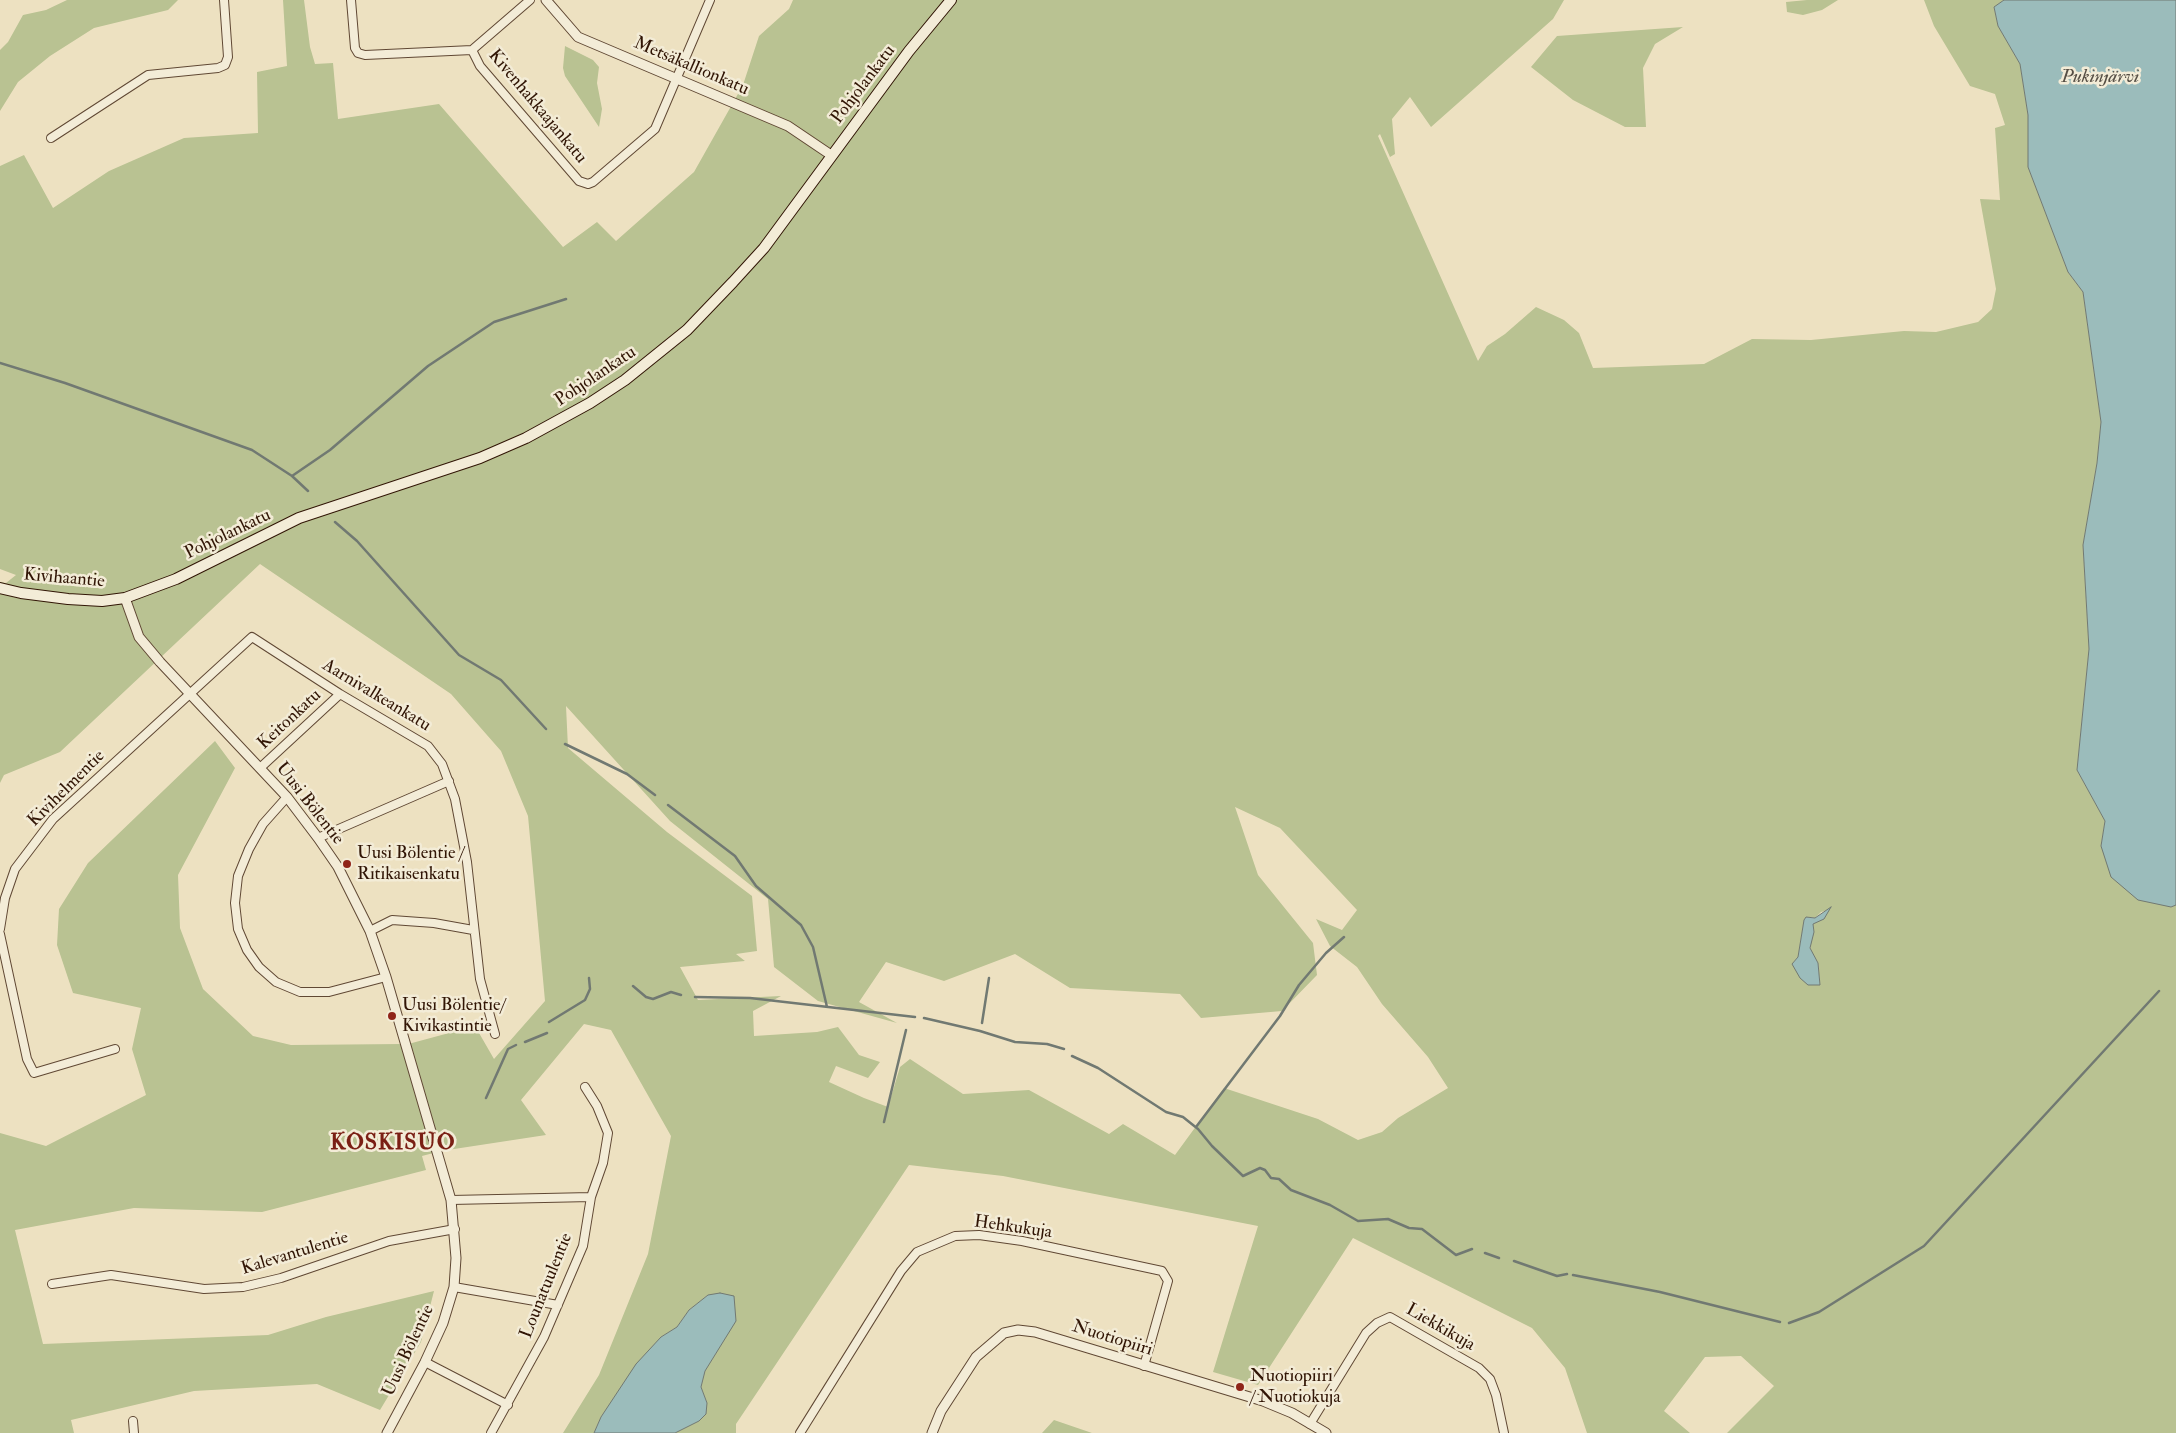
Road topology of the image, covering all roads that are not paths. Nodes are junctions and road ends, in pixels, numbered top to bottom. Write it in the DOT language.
graph roads {
  1 [pos="224,0"];
  2 [pos="351,0"];
  3 [pos="530,0"];
  4 [pos="546,0"];
  5 [pos="710,0"];
  6 [pos="952,0"];
  7 [pos="472,50"];
  8 [pos="676,78"];
  9 [pos="51,138"];
  10 [pos="831,155"];
  11 [pos="0,588"];
  12 [pos="125,598"];
  13 [pos="190,693"];
  14 [pos="340,694"];
  15 [pos="260,768"];
  16 [pos="449,781"];
  17 [pos="287,797"];
  18 [pos="318,838"];
  19 [pos="0,929"];
  20 [pos="473,930"];
  21 [pos="370,931"];
  22 [pos="0,934"];
  23 [pos="386,977"];
  24 [pos="495,1034"];
  25 [pos="115,1049"];
  26 [pos="585,1087"];
  27 [pos="592,1197"];
  28 [pos="451,1200"];
  29 [pos="455,1229"];
  30 [pos="52,1284"];
  31 [pos="454,1287"];
  32 [pos="558,1305"];
  33 [pos="425,1362"];
  34 [pos="1144,1366"];
  35 [pos="508,1406"];
  36 [pos="133,1421"];
  37 [pos="1310,1424"];
  38 [pos="134,1433"];
  39 [pos="387,1433"];
  40 [pos="491,1433"];
  41 [pos="800,1433"];
  42 [pos="932,1433"];
  43 [pos="1326,1433"];
  44 [pos="1504,1433"];
  1 -- 9 [label="street"];
  2 -- 7 [label="street"];
  3 -- 7 [label="street"];
  4 -- 8 [label="street, Metsäkallionkatu"];
  5 -- 8 [label="street"];
  6 -- 10 [label="main road, Pohjolankatu"];
  7 -- 8 [label="street, Kivenhakkaajankatu"];
  8 -- 10 [label="street, Metsäkallionkatu"];
  10 -- 12 [label="main road, Pohjolankatu"];
  11 -- 12 [label="main road, Kivihaantie"];
  12 -- 13 [label="street, Uusi Bölentie"];
  13 -- 14 [label="street, Aarnivalkeankatu"];
  13 -- 15 [label="street, Uusi Bölentie"];
  13 -- 19 [label="street, Kivihelmentie"];
  14 -- 15 [label="street, Keitonkatu"];
  14 -- 16 [label="street, Aarnivalkeankatu"];
  15 -- 17 [label="street, Uusi Bölentie"];
  16 -- 18 [label="street"];
  16 -- 20 [label="street, Aarnivalkeankatu"];
  17 -- 18 [label="street, Uusi Bölentie"];
  17 -- 23 [label="street"];
  18 -- 21 [label="street, Uusi Bölentie"];
  20 -- 21 [label="street"];
  20 -- 24 [label="street, Aarnivalkeankatu"];
  21 -- 23 [label="street, Uusi Bölentie"];
  22 -- 25 [label="street"];
  23 -- 28 [label="street, Uusi Bölentie"];
  26 -- 27 [label="street, Lounatuulentie"];
  27 -- 28 [label="street"];
  27 -- 32 [label="street, Lounatuulentie"];
  28 -- 29 [label="street, Uusi Bölentie"];
  29 -- 30 [label="street, Kalevantulentie"];
  29 -- 31 [label="street, Uusi Bölentie"];
  31 -- 32 [label="street"];
  31 -- 33 [label="street, Uusi Bölentie"];
  32 -- 35 [label="street, Lounatuulentie"];
  33 -- 35 [label="street"];
  33 -- 39 [label="street, Uusi Bölentie"];
  34 -- 37 [label="street, Nuotiopiiri"];
  34 -- 41 [label="street, Hehkukuja"];
  34 -- 42 [label="street, Nuotiopiiri"];
  35 -- 40 [label="street, Lounatuulentie"];
  36 -- 38 [label="street"];
  37 -- 43 [label="street, Nuotiopiiri"];
  37 -- 44 [label="street, Liekkikuja"];
}
